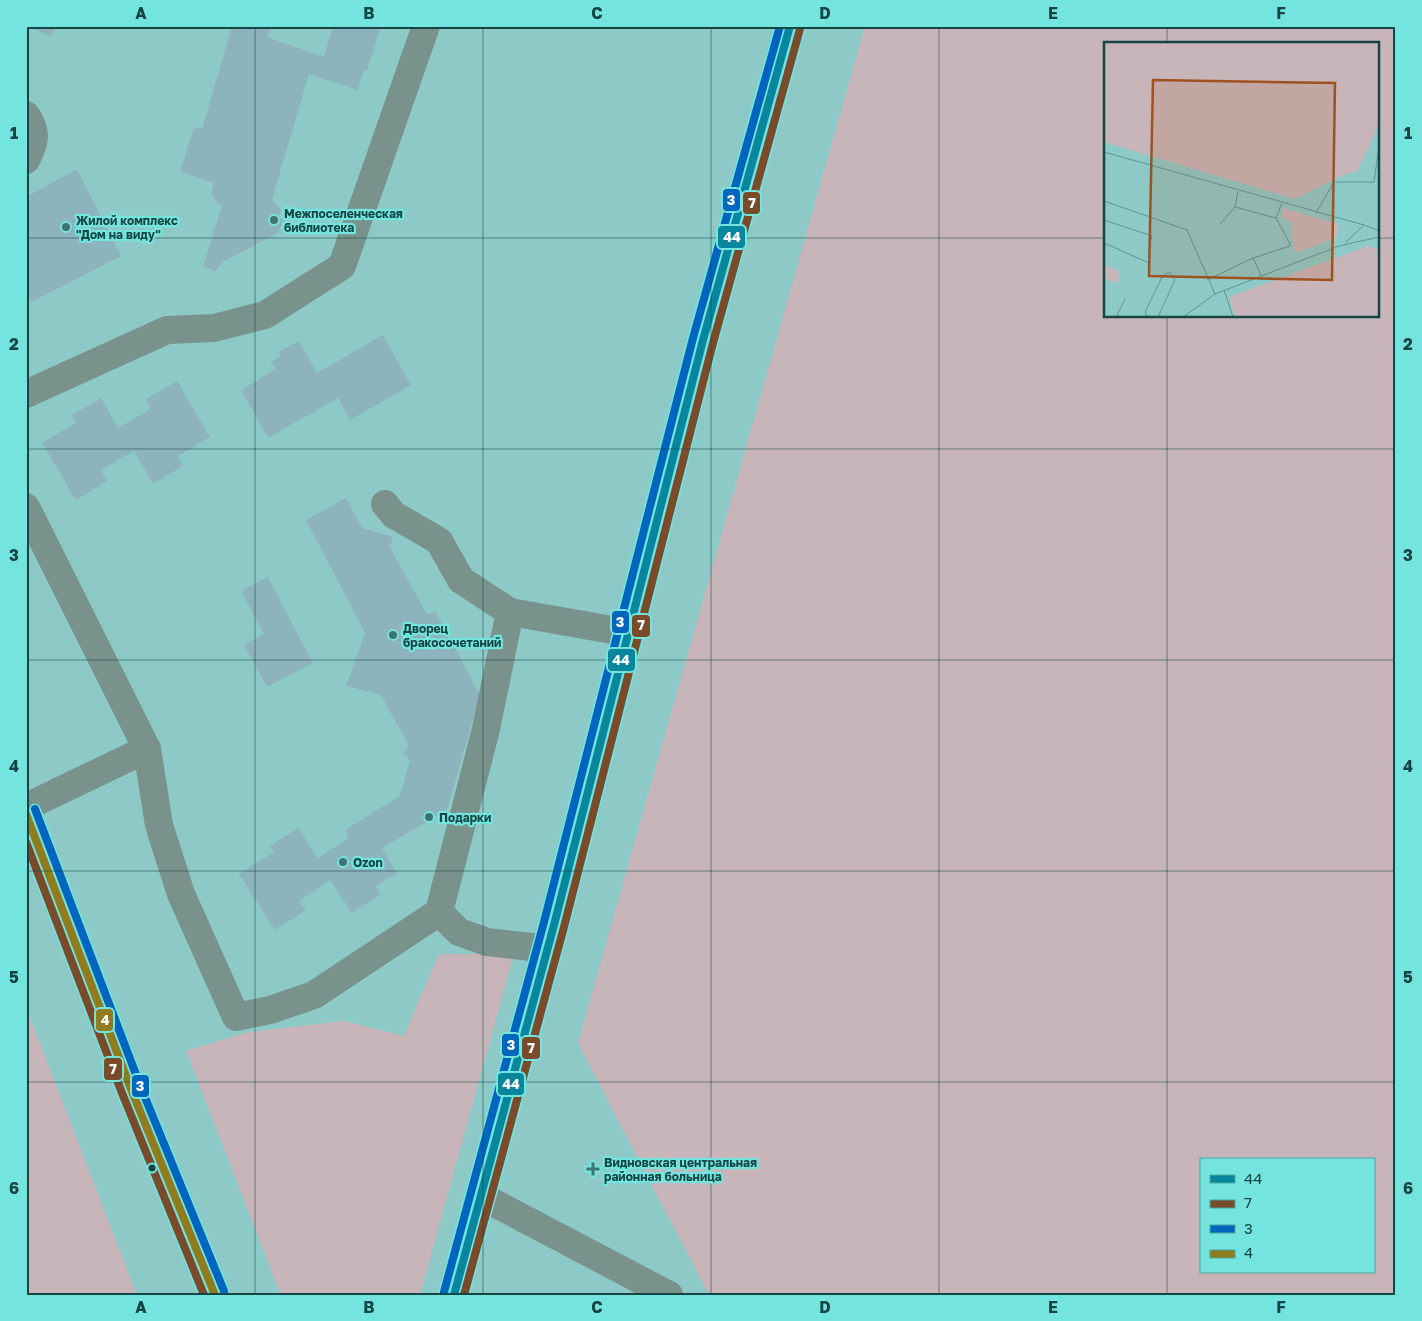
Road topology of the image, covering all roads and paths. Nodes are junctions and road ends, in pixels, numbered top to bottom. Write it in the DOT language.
graph roads {
  1 [pos="426,26"];
  2 [pos="790,26"];
  3 [pos="26,115"];
  4 [pos="26,160"];
  5 [pos="26,394"];
  6 [pos="385,504"];
  7 [pos="26,507"];
  8 [pos="510,612"];
  9 [pos="629,633"];
  10 [pos="147,749"];
  11 [pos="26,808"];
  12 [pos="26,813"];
  13 [pos="439,912"];
  14 [pos="548,948"];
  15 [pos="481,1196"];
  16 [pos="216,1295"];
  17 [pos="454,1295"];
  18 [pos="669,1295"];
  1 -- 5 [label="street"];
  2 -- 9 [label="street"];
  3 -- 4 [label="street"];
  6 -- 8 [label="street"];
  7 -- 10 [label="street"];
  8 -- 9 [label="street"];
  8 -- 13 [label="street"];
  9 -- 14 [label="street"];
  10 -- 11 [label="street"];
  10 -- 13 [label="street"];
  12 -- 16 [label="main road"];
  13 -- 14 [label="street"];
  14 -- 15 [label="street"];
  15 -- 17 [label="street"];
  15 -- 18 [label="street"];
}
